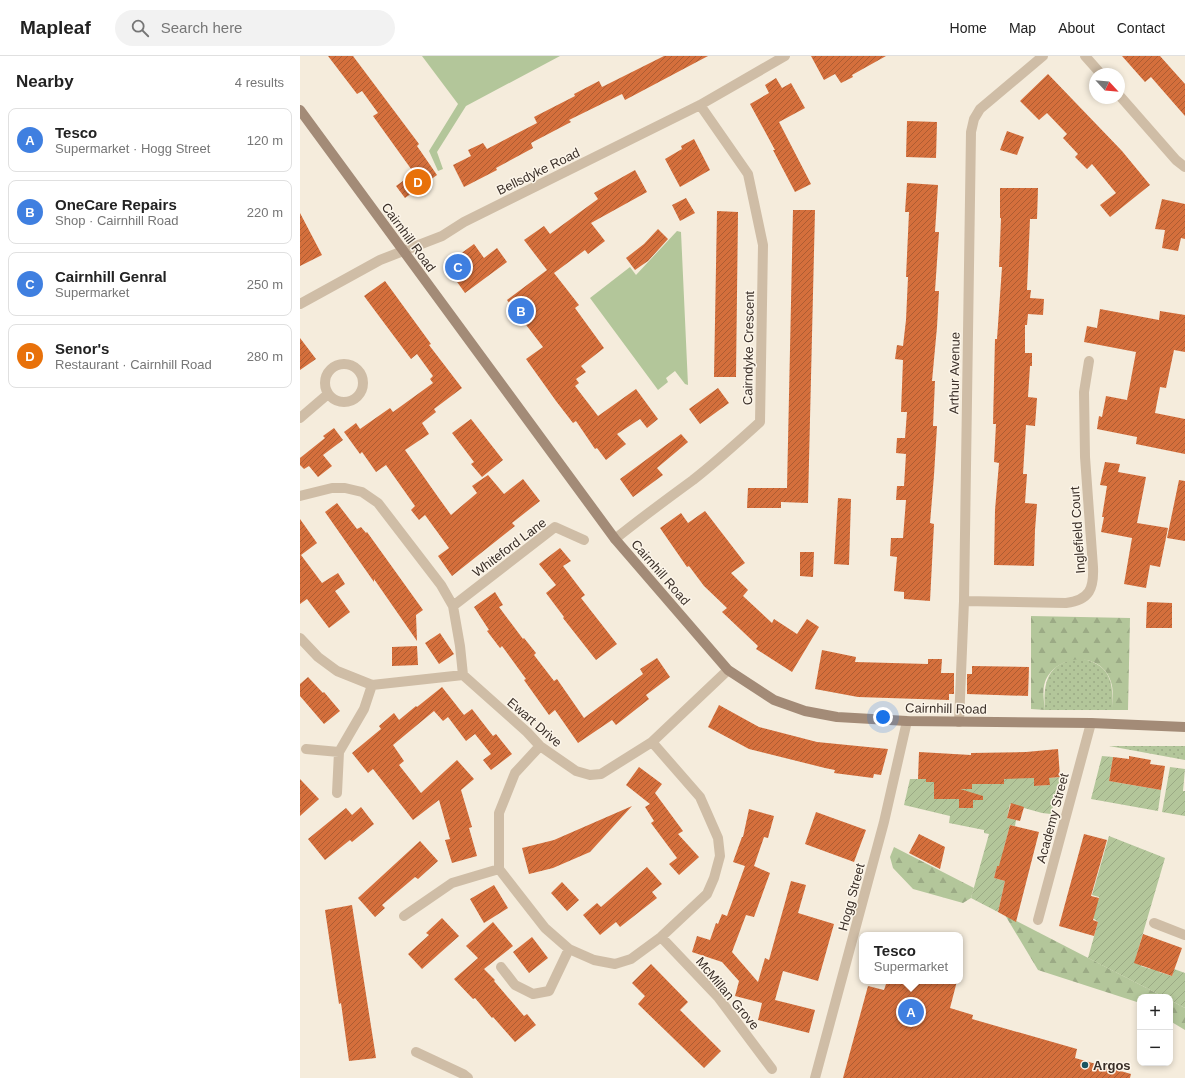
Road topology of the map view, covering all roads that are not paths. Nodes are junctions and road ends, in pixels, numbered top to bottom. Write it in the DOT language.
graph roads {
  1 [pos="785,56"];
  2 [pos="1043,56"];
  3 [pos="1085,56"];
  4 [pos="1096,68"];
  5 [pos="1125,102"];
  6 [pos="700,105"];
  7 [pos="300,110"];
  8 [pos="1185,167"];
  9 [pos="403,250"];
  10 [pos="300,304"];
  11 [pos="1090,361"];
  12 [pos="328,394"];
  13 [pos="300,418"];
  14 [pos="300,496"];
  15 [pos="615,539"];
  16 [pos="584,540"];
  17 [pos="964,601"];
  18 [pos="454,606"];
  19 [pos="300,638"];
  20 [pos="728,670"];
  21 [pos="463,675"];
  22 [pos="372,685"];
  23 [pos="907,721"];
  24 [pos="959,722"];
  25 [pos="1091,723"];
  26 [pos="1185,727"];
  27 [pos="652,742"];
  28 [pos="540,746"];
  29 [pos="306,749"];
  30 [pos="338,752"];
  31 [pos="337,793"];
  32 [pos="500,869"];
  33 [pos="404,916"];
  34 [pos="1038,920"];
  35 [pos="1154,923"];
  36 [pos="1185,936"];
  37 [pos="661,937"];
  38 [pos="569,949"];
  39 [pos="501,967"];
  40 [pos="416,1052"];
  41 [pos="772,1069"];
  42 [pos="468,1078"];
  43 [pos="816,1078"];
  1 -- 6 [label="street, Bellsdyke Road"];
  2 -- 17 [label="street, Arthur Avenue"];
  3 -- 4 [label="street"];
  5 -- 8 [label="street"];
  6 -- 9 [label="street, Bellsdyke Road"];
  6 -- 15 [label="street, Cairndyke Crescent"];
  7 -- 9 [label="main road, Cairnhill Road"];
  9 -- 10 [label="street, Bellsdyke Road"];
  9 -- 15 [label="main road, Cairnhill Road"];
  11 -- 17 [label="street, Inglefield Court"];
  12 -- 13 [label="street"];
  14 -- 18 [label="street"];
  15 -- 20 [label="main road, Cairnhill Road"];
  16 -- 18 [label="street, Whiteford Lane"];
  17 -- 24 [label="street, Arthur Avenue"];
  18 -- 21 [label="street"];
  19 -- 22 [label="street"];
  20 -- 23 [label="main road, Cairnhill Road"];
  20 -- 27 [label="street, Ewart Drive"];
  21 -- 22 [label="street"];
  21 -- 28 [label="street, Ewart Drive"];
  22 -- 30 [label="street"];
  23 -- 24 [label="main road, Cairnhill Road"];
  23 -- 43 [label="street, Hogg Street"];
  24 -- 25 [label="main road, Cairnhill Road"];
  25 -- 26 [label="main road, Cairnhill Road"];
  25 -- 34 [label="street, Academy Street"];
  27 -- 28 [label="street, Ewart Drive"];
  27 -- 37 [label="street"];
  28 -- 32 [label="street"];
  29 -- 30 [label="street"];
  30 -- 31 [label="street"];
  32 -- 33 [label="street"];
  32 -- 38 [label="street"];
  35 -- 36 [label="street"];
  37 -- 38 [label="street"];
  37 -- 41 [label="street, McMillan Grove"];
  38 -- 39 [label="street"];
  40 -- 42 [label="street"];
}
